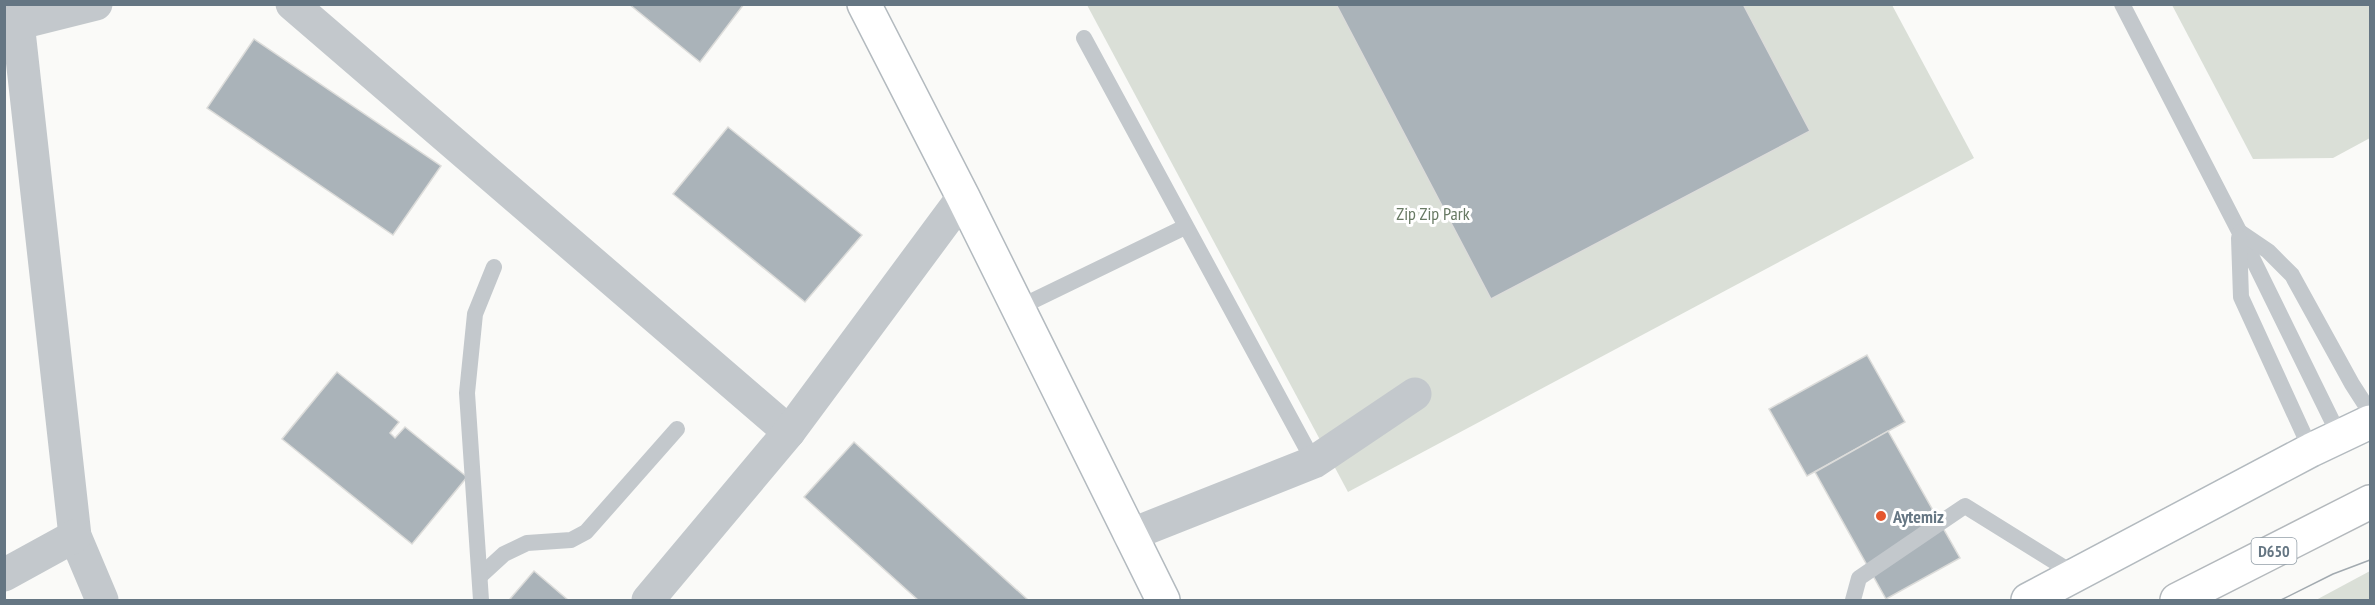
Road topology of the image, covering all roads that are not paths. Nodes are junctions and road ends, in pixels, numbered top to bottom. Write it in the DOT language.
graph roads {
  1 [pos="96,4"];
  2 [pos="292,4"];
  3 [pos="864,4"];
  4 [pos="2122,4"];
  5 [pos="13,19"];
  6 [pos="1084,38"];
  7 [pos="963,197"];
  8 [pos="1185,226"];
  9 [pos="2239,231"];
  10 [pos="494,267"];
  11 [pos="1018,308"];
  12 [pos="1415,394"];
  13 [pos="2370,412"];
  14 [pos="2370,422"];
  15 [pos="676,429"];
  16 [pos="789,432"];
  17 [pos="2340,437"];
  18 [pos="2311,450"];
  19 [pos="1314,462"];
  20 [pos="2370,502"];
  21 [pos="1130,535"];
  22 [pos="75,536"];
  23 [pos="4,575"];
  24 [pos="2076,575"];
  25 [pos="480,576"];
  26 [pos="102,600"];
  27 [pos="481,600"];
  28 [pos="648,600"];
  29 [pos="1163,600"];
  30 [pos="1853,600"];
  31 [pos="2028,600"];
  32 [pos="2176,600"];
  1 -- 5 [label="street"];
  2 -- 16 [label="street"];
  3 -- 7 [label="main road"];
  4 -- 9 [label="lane"];
  5 -- 22 [label="street"];
  6 -- 8 [label="lane"];
  7 -- 11 [label="main road"];
  7 -- 16 [label="street"];
  8 -- 11 [label="lane"];
  8 -- 19 [label="lane"];
  9 -- 13 [label="lane"];
  9 -- 17 [label="lane"];
  9 -- 18 [label="lane"];
  10 -- 25 [label="lane"];
  11 -- 21 [label="main road"];
  12 -- 19 [label="street"];
  14 -- 17 [label="main road"];
  15 -- 25 [label="lane"];
  16 -- 28 [label="street"];
  17 -- 18 [label="main road"];
  18 -- 24 [label="main road"];
  19 -- 21 [label="street"];
  20 -- 32 [label="main road, D650"];
  21 -- 29 [label="main road"];
  22 -- 23 [label="street"];
  22 -- 26 [label="street"];
  24 -- 30 [label="lane"];
  24 -- 31 [label="main road"];
  25 -- 27 [label="lane"];
}
